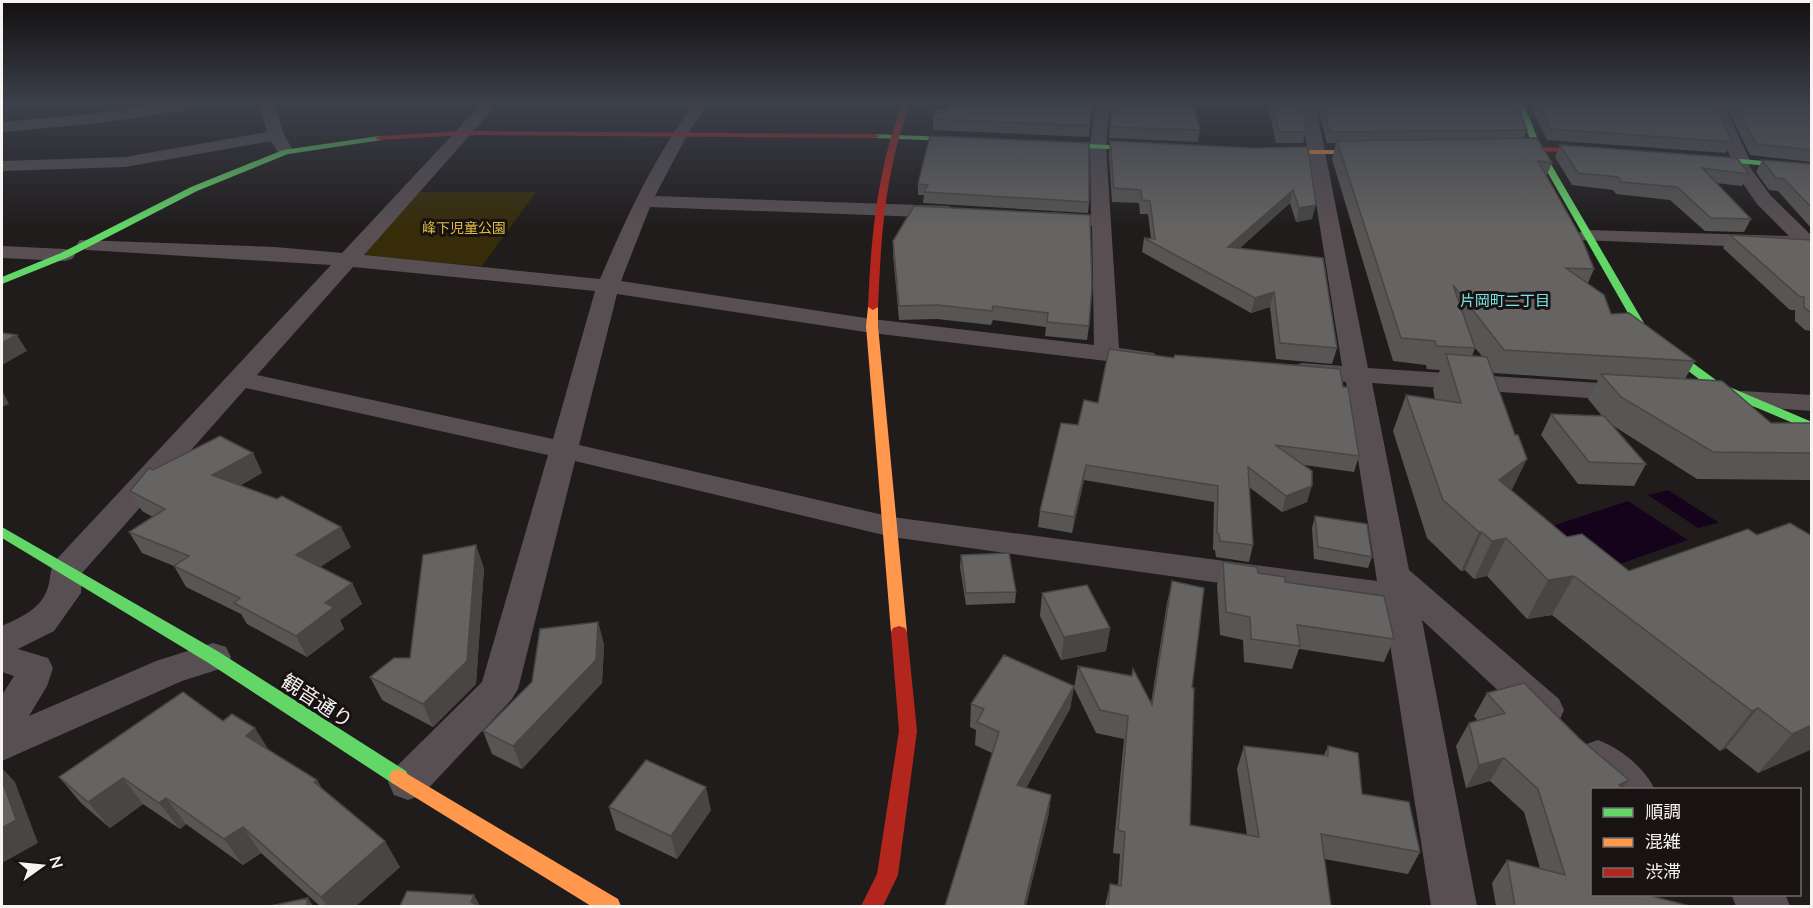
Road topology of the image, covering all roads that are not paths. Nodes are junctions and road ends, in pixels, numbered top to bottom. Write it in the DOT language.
graph roads {
  1 [pos="224,144"];
  2 [pos="282,144"];
  3 [pos="338,144"];
  4 [pos="453,144"];
  5 [pos="673,144"];
  6 [pos="890,144"];
  7 [pos="1053,144"];
  8 [pos="1316,144"];
  9 [pos="1734,144"];
  10 [pos="1098,147"];
  11 [pos="1537,147"];
  12 [pos="1486,148"];
  13 [pos="1165,149"];
  14 [pos="286,152"];
  15 [pos="1248,152"];
  16 [pos="1318,152"];
  17 [pos="1390,152"];
  18 [pos="1622,152"];
  19 [pos="1680,156"];
  20 [pos="1741,161"];
  21 [pos="2,166"];
  22 [pos="1812,168"];
  23 [pos="643,201"];
  24 [pos="877,208"];
  25 [pos="971,213"];
  26 [pos="1030,217"];
  27 [pos="1101,221"];
  28 [pos="1587,236"];
  29 [pos="87,244"];
  30 [pos="1810,245"];
  31 [pos="2,252"];
  32 [pos="65,255"];
  33 [pos="349,259"];
  34 [pos="2,281"];
  35 [pos="608,286"];
  36 [pos="872,326"];
  37 [pos="1107,354"];
  38 [pos="1168,360"];
  39 [pos="1275,369"];
  40 [pos="1357,376"];
  41 [pos="240,380"];
  42 [pos="1647,394"];
  43 [pos="1692,397"];
  44 [pos="1741,399"];
  45 [pos="1812,403"];
  46 [pos="1812,427"];
  47 [pos="564,450"];
  48 [pos="892,527"];
  49 [pos="2,532"];
  50 [pos="66,570"];
  51 [pos="1395,586"];
  52 [pos="2,641"];
  53 [pos="213,657"];
  54 [pos="2,658"];
  55 [pos="2,726"];
  56 [pos="2,745"];
  57 [pos="408,782"];
  58 [pos="1634,788"];
  59 [pos="1755,896"];
  60 [pos="610,906"];
  61 [pos="872,906"];
  62 [pos="1454,906"];
  63 [pos="1767,906"];
  1 -- 21 [label="street"];
  2 -- 14 [label="street"];
  3 -- 14 [label="street"];
  4 -- 33 [label="street"];
  5 -- 23 [label="street"];
  6 -- 24 [label="street"];
  7 -- 10 [label="street"];
  8 -- 16 [label="street"];
  9 -- 20 [label="street"];
  10 -- 13 [label="street"];
  10 -- 27 [label="street"];
  11 -- 12 [label="street"];
  11 -- 18 [label="street"];
  11 -- 28 [label="street"];
  14 -- 29 [label="street"];
  15 -- 16 [label="street"];
  16 -- 17 [label="street"];
  16 -- 40 [label="street"];
  19 -- 20 [label="street"];
  20 -- 22 [label="street"];
  20 -- 30 [label="street"];
  23 -- 24 [label="street"];
  23 -- 35 [label="street"];
  24 -- 25 [label="street"];
  24 -- 36 [label="street"];
  26 -- 27 [label="street"];
  27 -- 37 [label="street"];
  28 -- 30 [label="street"];
  28 -- 44 [label="street"];
  29 -- 32 [label="street"];
  29 -- 33 [label="street"];
  31 -- 32 [label="street"];
  32 -- 34 [label="street"];
  33 -- 35 [label="street"];
  33 -- 41 [label="street"];
  35 -- 36 [label="street"];
  35 -- 47 [label="street"];
  36 -- 37 [label="street"];
  36 -- 48 [label="street"];
  37 -- 38 [label="street"];
  39 -- 40 [label="street"];
  40 -- 42 [label="street"];
  40 -- 51 [label="street"];
  41 -- 47 [label="street"];
  41 -- 50 [label="street"];
  43 -- 44 [label="street"];
  44 -- 45 [label="street"];
  44 -- 46 [label="street"];
  47 -- 48 [label="street"];
  47 -- 57 [label="street"];
  48 -- 51 [label="street"];
  48 -- 61 [label="street"];
  49 -- 50 [label="street, 観音通り"];
  50 -- 52 [label="street"];
  50 -- 53 [label="street, 観音通り"];
  51 -- 58 [label="street"];
  51 -- 62 [label="street"];
  53 -- 56 [label="street"];
  53 -- 57 [label="street, 観音通り"];
  54 -- 55 [label="street"];
  57 -- 60 [label="street, 観音通り"];
  59 -- 63 [label="street"];
}
